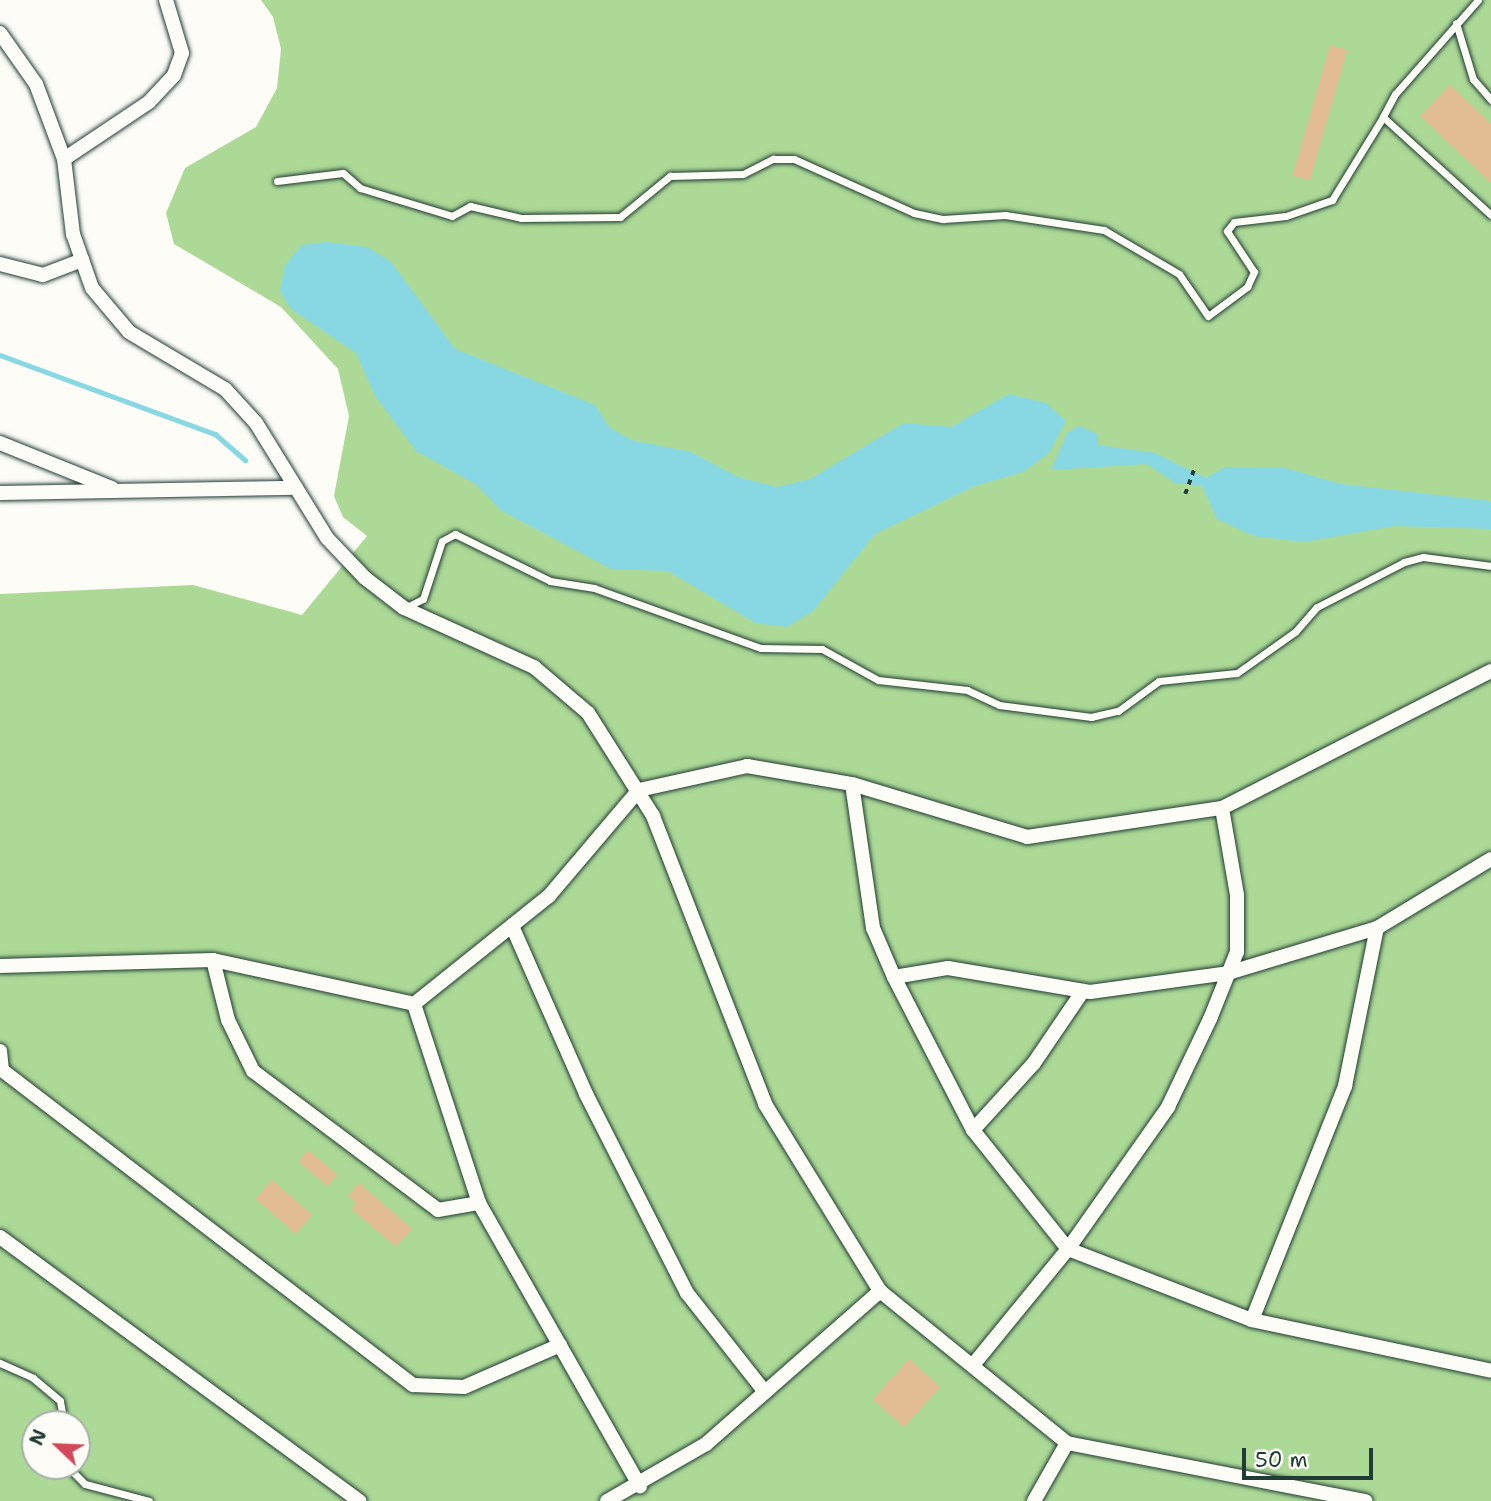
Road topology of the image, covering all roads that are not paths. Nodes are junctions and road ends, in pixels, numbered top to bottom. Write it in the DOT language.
graph roads {
  1 [pos="166,0"];
  2 [pos="1478,0"];
  3 [pos="1456,23"];
  4 [pos="0,33"];
  5 [pos="1491,100"];
  6 [pos="1383,117"];
  7 [pos="64,159"];
  8 [pos="276,181"];
  9 [pos="1491,215"];
  10 [pos="82,260"];
  11 [pos="0,264"];
  12 [pos="0,443"];
  13 [pos="296,488"];
  14 [pos="120,491"];
  15 [pos="0,493"];
  16 [pos="1491,566"];
  17 [pos="404,608"];
  18 [pos="1491,671"];
  19 [pos="852,784"];
  20 [pos="639,790"];
  21 [pos="1222,808"];
  22 [pos="1491,859"];
  23 [pos="512,926"];
  24 [pos="1377,928"];
  25 [pos="213,960"];
  26 [pos="0,966"];
  27 [pos="1228,973"];
  28 [pos="894,977"];
  29 [pos="1083,991"];
  30 [pos="414,1004"];
  31 [pos="0,1051"];
  32 [pos="972,1130"];
  33 [pos="479,1203"];
  34 [pos="0,1237"];
  35 [pos="1068,1249"];
  36 [pos="880,1291"];
  37 [pos="1252,1320"];
  38 [pos="560,1345"];
  39 [pos="0,1363"];
  40 [pos="973,1365"];
  41 [pos="1491,1371"];
  42 [pos="765,1392"];
  43 [pos="62,1410"];
  44 [pos="1067,1443"];
  45 [pos="80,1480"];
  46 [pos="640,1486"];
  47 [pos="149,1501"];
  48 [pos="360,1501"];
  49 [pos="607,1501"];
  50 [pos="1034,1501"];
  51 [pos="1365,1501"];
  1 -- 7 [label="street"];
  2 -- 3 [label="lane"];
  3 -- 5 [label="lane"];
  3 -- 6 [label="lane"];
  4 -- 7 [label="street"];
  6 -- 8 [label="lane"];
  6 -- 9 [label="lane"];
  7 -- 10 [label="street"];
  10 -- 11 [label="street"];
  10 -- 13 [label="street"];
  12 -- 14 [label="street"];
  13 -- 14 [label="street"];
  13 -- 17 [label="street"];
  14 -- 15 [label="street"];
  16 -- 17 [label="lane"];
  17 -- 20 [label="street"];
  18 -- 21 [label="street"];
  19 -- 20 [label="street"];
  19 -- 21 [label="street"];
  19 -- 28 [label="street"];
  20 -- 23 [label="street"];
  20 -- 36 [label="street"];
  21 -- 27 [label="street"];
  22 -- 24 [label="street"];
  23 -- 30 [label="street"];
  23 -- 42 [label="street"];
  24 -- 27 [label="street"];
  24 -- 37 [label="street"];
  25 -- 26 [label="street"];
  25 -- 30 [label="street"];
  25 -- 33 [label="street"];
  27 -- 29 [label="street"];
  27 -- 35 [label="street"];
  28 -- 29 [label="street"];
  28 -- 32 [label="street"];
  29 -- 32 [label="street"];
  30 -- 33 [label="street"];
  31 -- 38 [label="street"];
  32 -- 35 [label="street"];
  33 -- 38 [label="street"];
  34 -- 48 [label="street"];
  35 -- 37 [label="street"];
  35 -- 40 [label="street"];
  36 -- 40 [label="street"];
  36 -- 42 [label="street"];
  37 -- 41 [label="street"];
  38 -- 46 [label="street"];
  39 -- 43 [label="lane"];
  40 -- 44 [label="street"];
  42 -- 46 [label="street"];
  44 -- 50 [label="street"];
  44 -- 51 [label="street"];
  45 -- 47 [label="lane"];
  46 -- 49 [label="street"];
}
